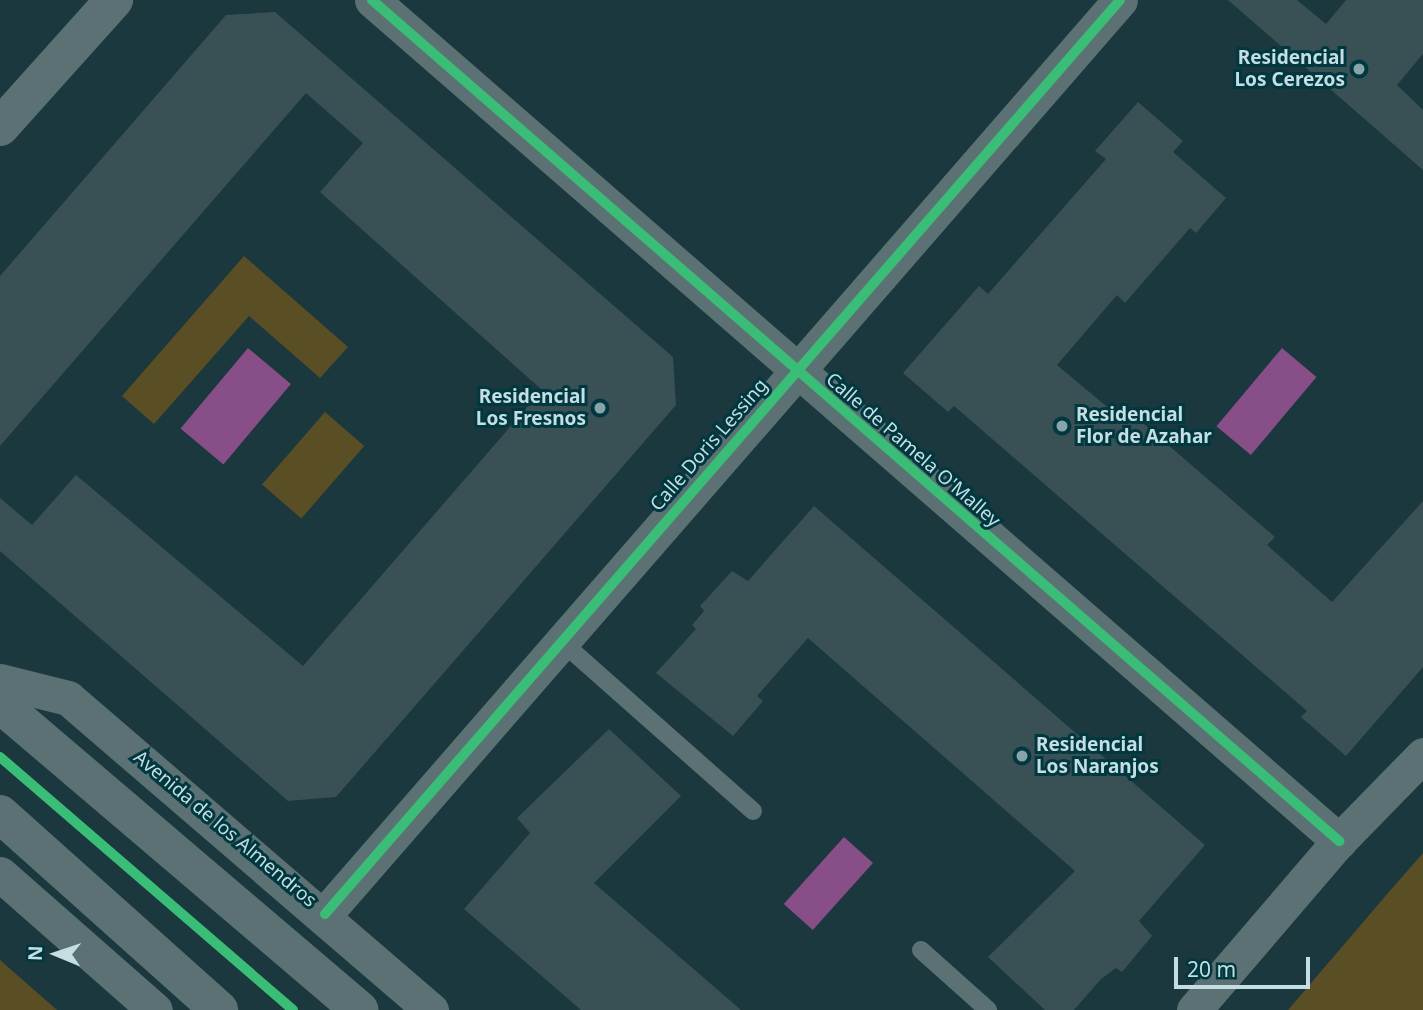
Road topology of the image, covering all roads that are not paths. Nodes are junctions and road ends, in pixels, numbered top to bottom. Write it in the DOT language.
graph roads {
  1 [pos="114,0"];
  2 [pos="372,0"];
  3 [pos="1120,0"];
  4 [pos="0,127"];
  5 [pos="797,370"];
  6 [pos="562,642"];
  7 [pos="0,681"];
  8 [pos="0,704"];
  9 [pos="1423,755"];
  10 [pos="753,811"];
  11 [pos="0,814"];
  12 [pos="1339,841"];
  13 [pos="0,874"];
  14 [pos="326,914"];
  15 [pos="921,950"];
  16 [pos="155,1010"];
  17 [pos="219,1010"];
  18 [pos="360,1010"];
  19 [pos="431,1010"];
  20 [pos="988,1010"];
  21 [pos="1194,1010"];
  1 -- 4 [label="street"];
  2 -- 5 [label="street, Calle de Pamela O'Malley"];
  3 -- 5 [label="street, Calle Doris Lessing"];
  5 -- 6 [label="street, Calle Doris Lessing"];
  5 -- 12 [label="street, Calle de Pamela O'Malley"];
  6 -- 10 [label="lane"];
  6 -- 14 [label="street, Calle Doris Lessing"];
  7 -- 14 [label="street, Avenida de los Almendros"];
  8 -- 18 [label="street"];
  9 -- 12 [label="street"];
  11 -- 17 [label="street"];
  12 -- 21 [label="street"];
  13 -- 16 [label="street"];
  14 -- 19 [label="street, Avenida de los Almendros"];
  15 -- 20 [label="lane"];
}
